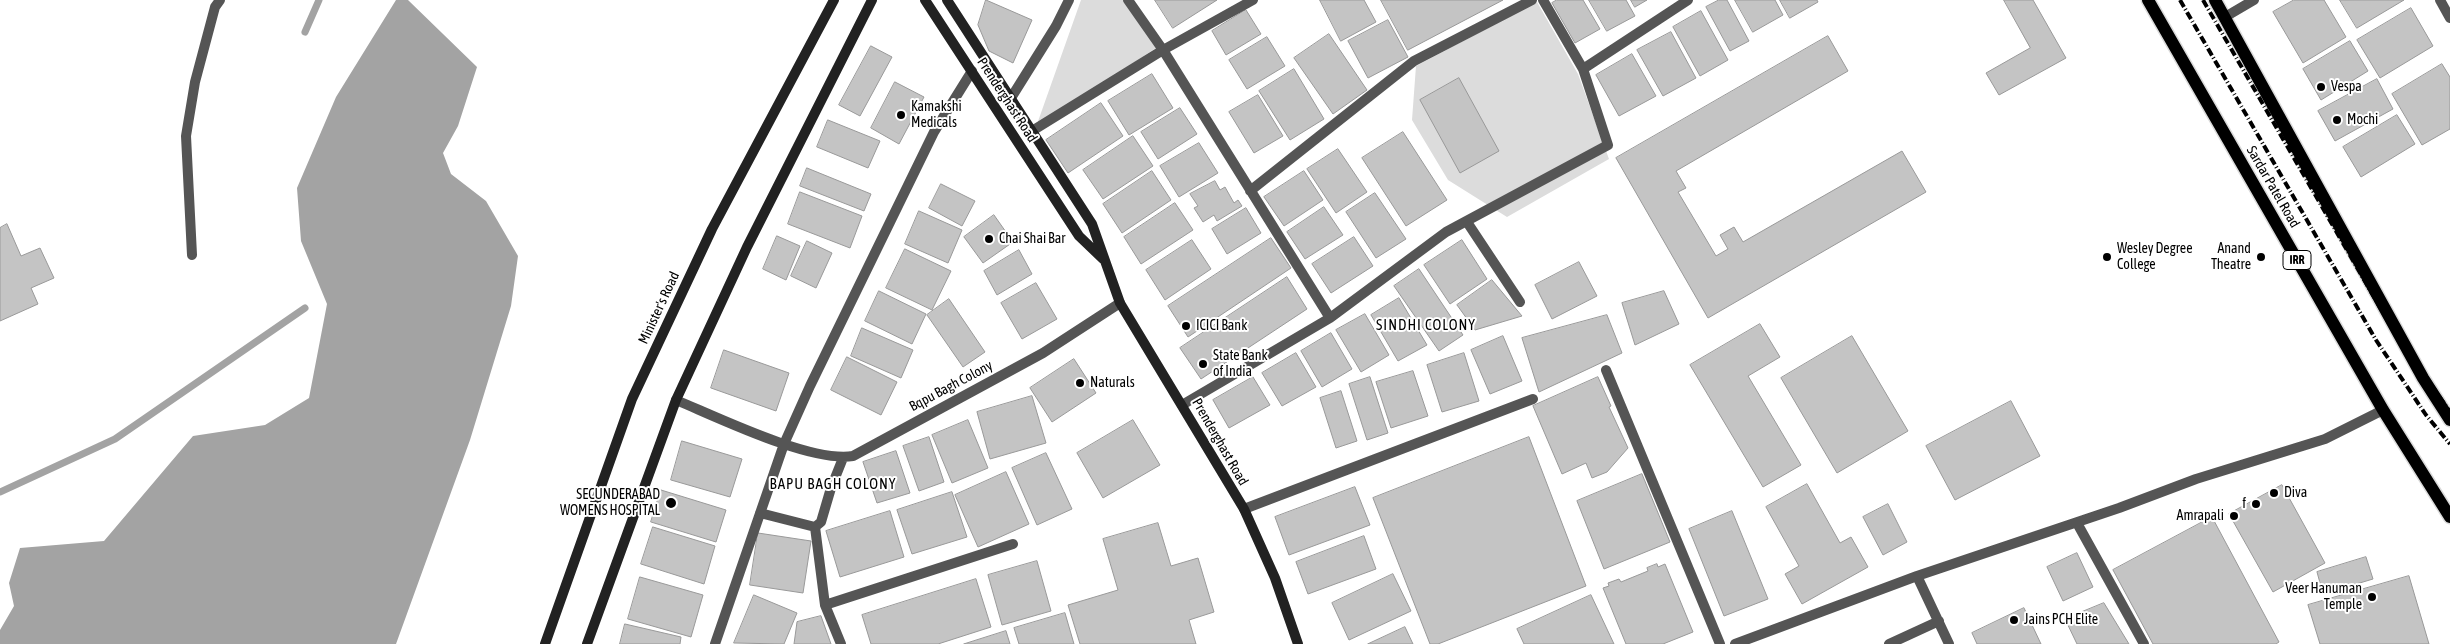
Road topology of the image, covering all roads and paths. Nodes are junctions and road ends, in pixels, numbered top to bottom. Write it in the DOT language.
graph roads {
  1 [pos="220,0"];
  2 [pos="834,0"];
  3 [pos="872,0"];
  4 [pos="925,0"];
  5 [pos="947,0"];
  6 [pos="1069,0"];
  7 [pos="1128,0"];
  8 [pos="1253,0"];
  9 [pos="1532,0"];
  10 [pos="1543,0"];
  11 [pos="1688,0"];
  12 [pos="2148,0"];
  13 [pos="2215,0"];
  14 [pos="2254,0"];
  15 [pos="2440,0"];
  16 [pos="2225,17"];
  17 [pos="2450,18"];
  18 [pos="1163,50"];
  19 [pos="1583,69"];
  20 [pos="972,71"];
  21 [pos="1011,98"];
  22 [pos="1032,131"];
  23 [pos="1250,191"];
  24 [pos="1467,222"];
  25 [pos="192,255"];
  26 [pos="1104,260"];
  27 [pos="1520,302"];
  28 [pos="1120,303"];
  29 [pos="1330,318"];
  30 [pos="1606,370"];
  31 [pos="2423,378"];
  32 [pos="1533,399"];
  33 [pos="676,400"];
  34 [pos="1182,405"];
  35 [pos="2383,410"];
  36 [pos="2450,420"];
  37 [pos="2450,430"];
  38 [pos="784,444"];
  39 [pos="842,458"];
  40 [pos="1244,509"];
  41 [pos="760,513"];
  42 [pos="2450,517"];
  43 [pos="2077,523"];
  44 [pos="815,527"];
  45 [pos="1012,544"];
  46 [pos="1917,576"];
  47 [pos="825,605"];
  48 [pos="1939,621"];
  49 [pos="545,644"];
  50 [pos="587,644"];
  51 [pos="716,644"];
  52 [pos="841,644"];
  53 [pos="1298,644"];
  54 [pos="1720,644"];
  55 [pos="1735,644"];
  56 [pos="1889,644"];
  57 [pos="1949,644"];
  58 [pos="2144,644"];
  1 -- 25 [label="street"];
  2 -- 49 [label="main road, Minister's Road"];
  3 -- 33 [label="main road"];
  4 -- 20 [label="main road, Prenderghast Road"];
  5 -- 21 [label="main road, Prenderghast Road"];
  6 -- 21 [label="street"];
  7 -- 18 [label="street"];
  8 -- 18 [label="street"];
  9 -- 23 [label="street"];
  10 -- 19 [label="street"];
  11 -- 19 [label="street"];
  12 -- 35 [label="main road, Sardar Patel Road / IRR"];
  13 -- 16 [label="main road"];
  14 -- 16 [label="street"];
  15 -- 17 [label="street"];
  16 -- 31 [label="main road"];
  18 -- 22 [label="street"];
  18 -- 23 [label="street"];
  19 -- 24 [label="street"];
  20 -- 26 [label="main road, Prenderghast Road"];
  20 -- 38 [label="street"];
  21 -- 22 [label="main road, Prenderghast Road"];
  22 -- 26 [label="main road, Prenderghast Road"];
  23 -- 29 [label="street"];
  24 -- 27 [label="street"];
  24 -- 29 [label="street"];
  26 -- 28 [label="main road, Prenderghast Road"];
  28 -- 34 [label="main road, Prenderghast Road"];
  28 -- 39 [label="street, Bqpu Bagh Colony"];
  29 -- 34 [label="street"];
  30 -- 54 [label="street"];
  31 -- 36 [label="main road"];
  31 -- 37 [label="main road"];
  32 -- 40 [label="street"];
  33 -- 38 [label="street"];
  33 -- 50 [label="main road"];
  34 -- 40 [label="main road, Prenderghast Road"];
  35 -- 42 [label="main road, Sardar Patel Road / IRR"];
  35 -- 43 [label="street"];
  38 -- 39 [label="street"];
  38 -- 41 [label="street"];
  39 -- 44 [label="street"];
  40 -- 53 [label="main road, Prenderghast Road"];
  41 -- 44 [label="street"];
  41 -- 51 [label="street"];
  43 -- 46 [label="street"];
  43 -- 58 [label="street"];
  44 -- 47 [label="street"];
  45 -- 47 [label="street"];
  46 -- 48 [label="street"];
  46 -- 55 [label="street"];
  47 -- 52 [label="street"];
  48 -- 56 [label="street"];
  48 -- 57 [label="street"];
}
